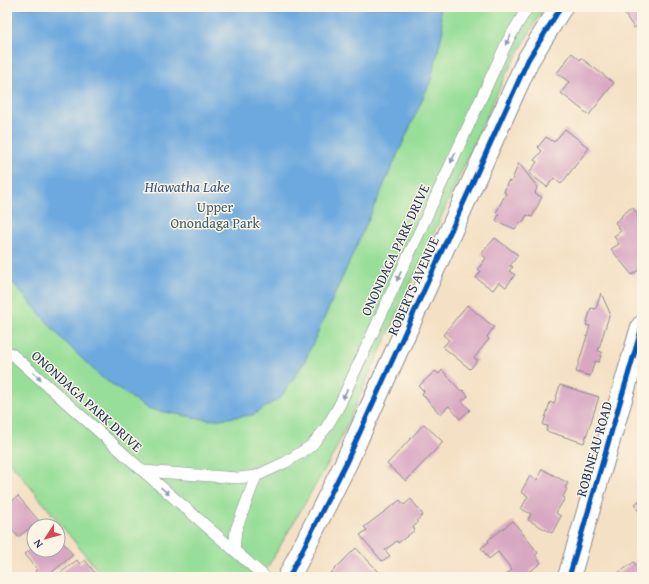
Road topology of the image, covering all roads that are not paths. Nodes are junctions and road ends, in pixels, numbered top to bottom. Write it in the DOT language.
graph roads {
  1 [pos="528,7"];
  2 [pos="561,7"];
  3 [pos="642,327"];
  4 [pos="8,351"];
  5 [pos="143,471"];
  6 [pos="256,476"];
  7 [pos="234,550"];
  8 [pos="265,577"];
  9 [pos="289,577"];
  10 [pos="569,577"];
  1 -- 6 [label="lane, ONONDAGA PARK DRIVE, one-way"];
  2 -- 9 [label="street, ROBERTS AVENUE"];
  3 -- 10 [label="street, ROBINEAU ROAD"];
  4 -- 5 [label="lane, ONONDAGA PARK DRIVE, one-way"];
  5 -- 6 [label="lane, ONONDAGA PARK DRIVE"];
  5 -- 7 [label="lane, ONONDAGA PARK DRIVE, one-way"];
  6 -- 7 [label="lane"];
  7 -- 8 [label="lane, ONONDAGA PARK DRIVE"];
}
